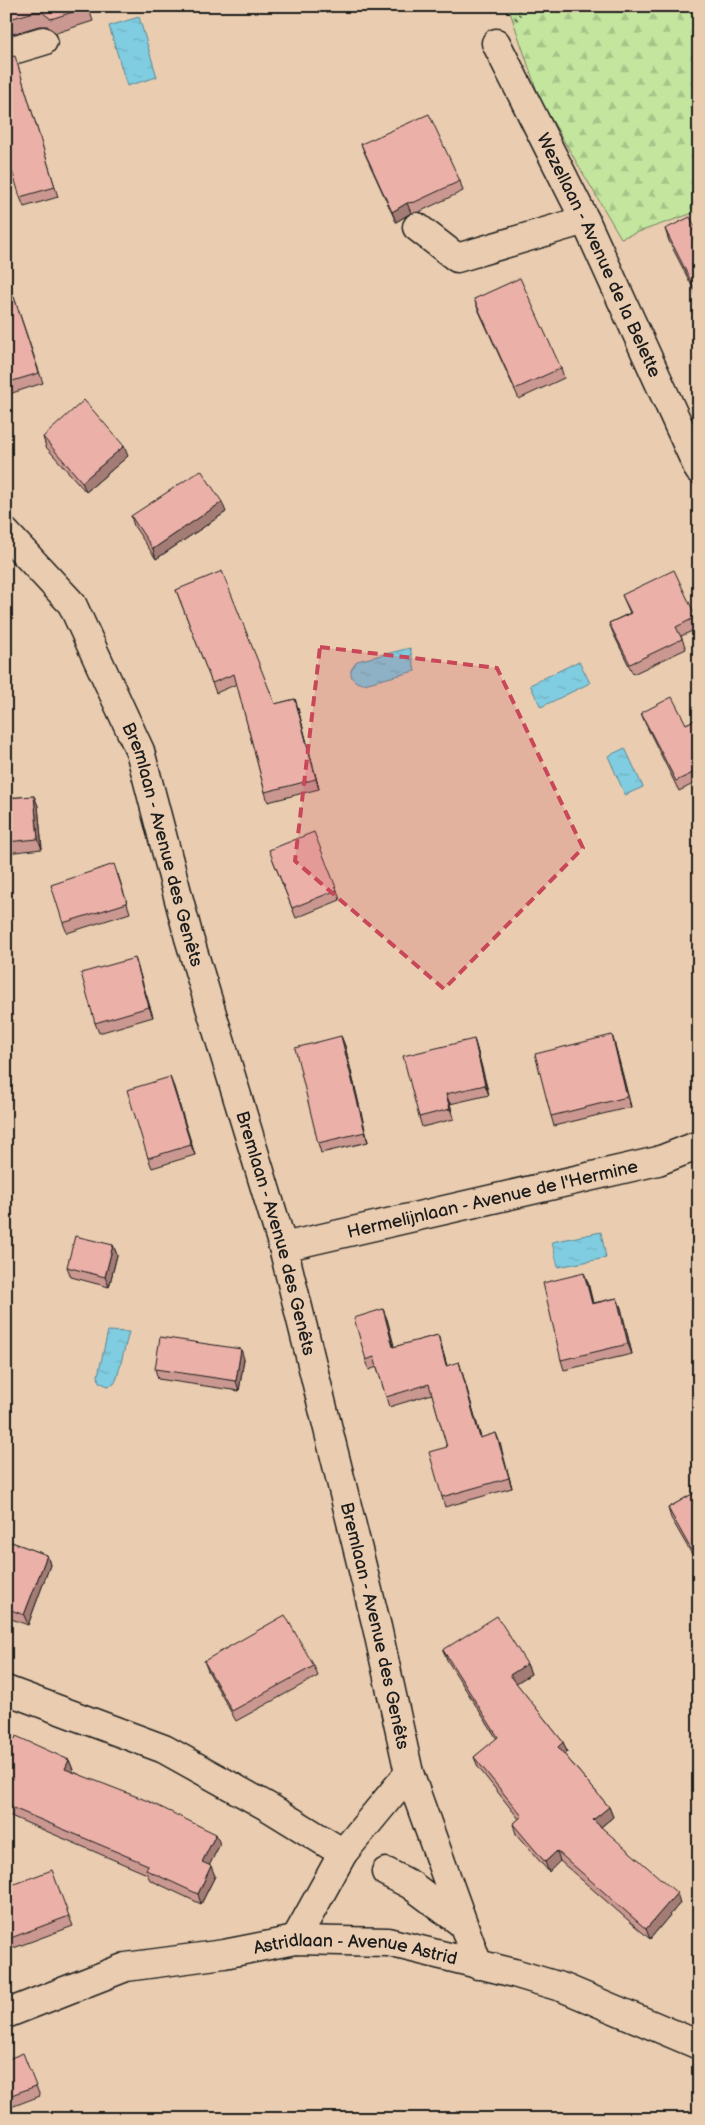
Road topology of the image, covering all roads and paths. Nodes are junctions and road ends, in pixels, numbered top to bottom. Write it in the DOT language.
graph roads {
  1 [pos="43,41"];
  2 [pos="496,43"];
  3 [pos="6,52"];
  4 [pos="585,220"];
  5 [pos="417,226"];
  6 [pos="699,470"];
  7 [pos="6,533"];
  8 [pos="699,1145"];
  9 [pos="283,1247"];
  10 [pos="6,1690"];
  11 [pos="409,1773"];
  12 [pos="343,1853"];
  13 [pos="386,1872"];
  14 [pos="463,1924"];
  15 [pos="295,1940"];
  16 [pos="478,1965"];
  17 [pos="6,2014"];
  18 [pos="699,2045"];
  1 -- 3 [label="street"];
  2 -- 4 [label="street, Wezellaan - Avenue de la Belette"];
  4 -- 5 [label="street"];
  4 -- 6 [label="street, Wezellaan - Avenue de la Belette"];
  7 -- 9 [label="street, Bremlaan - Avenue des Genêts"];
  8 -- 9 [label="street, Hermelijnlaan - Avenue de l'Hermine"];
  9 -- 11 [label="street, Bremlaan - Avenue des Genêts"];
  10 -- 12 [label="street"];
  11 -- 12 [label="street"];
  11 -- 14 [label="street, Bremlaan - Avenue des Genêts"];
  12 -- 15 [label="street"];
  13 -- 14 [label="street"];
  14 -- 16 [label="street, Bremlaan - Avenue des Genêts"];
  15 -- 16 [label="street, Astridlaan - Avenue Astrid"];
  15 -- 17 [label="street, Astridlaan - Avenue Astrid"];
  16 -- 18 [label="street, Astridlaan - Avenue Astrid"];
}
